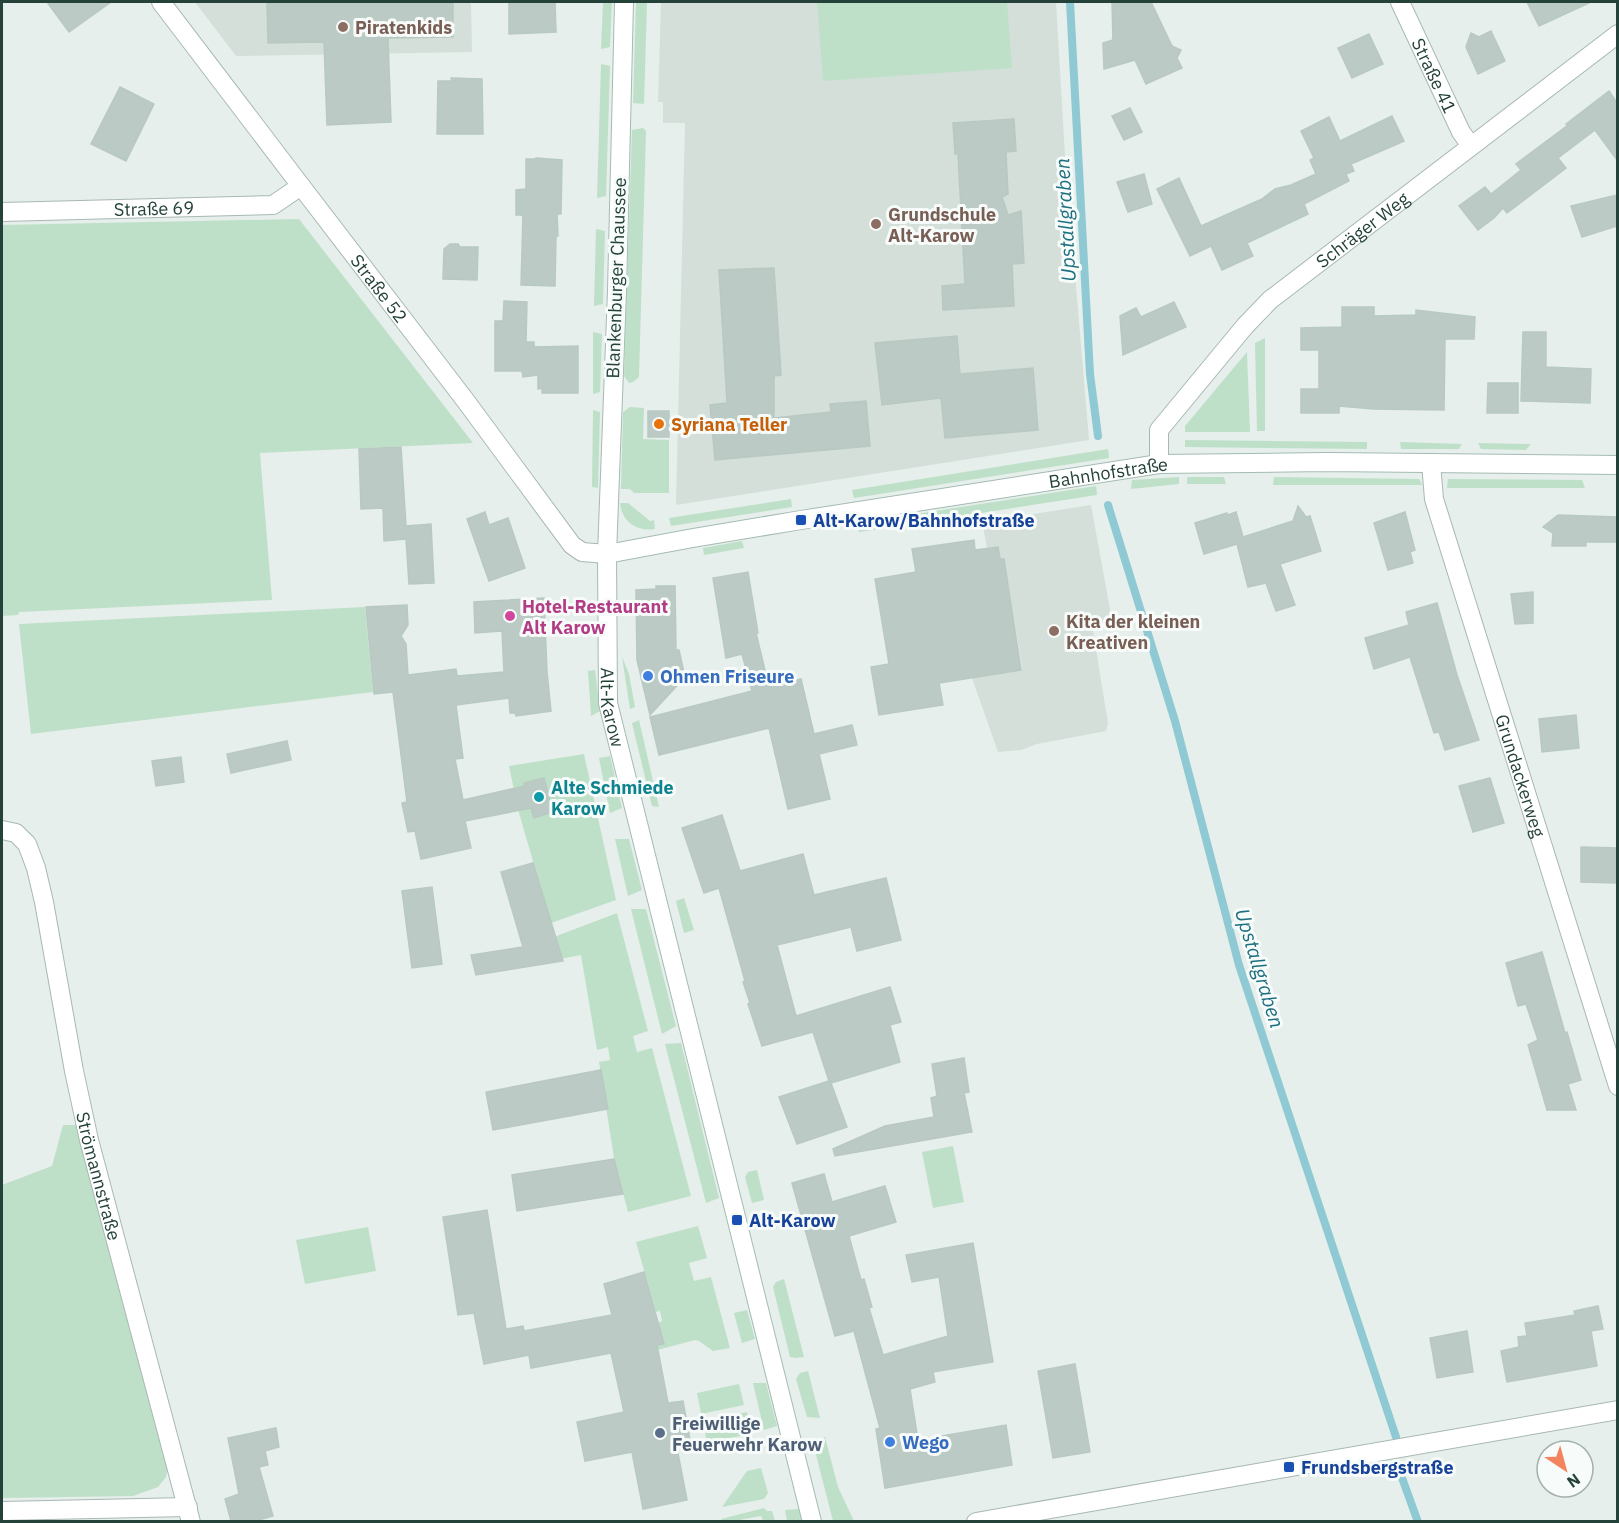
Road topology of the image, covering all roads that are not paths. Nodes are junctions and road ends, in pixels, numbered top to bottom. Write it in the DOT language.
graph roads {
  1 [pos="161,2"];
  2 [pos="624,2"];
  3 [pos="1400,2"];
  4 [pos="1617,34"];
  5 [pos="1472,146"];
  6 [pos="301,186"];
  7 [pos="2,212"];
  8 [pos="1431,463"];
  9 [pos="1159,464"];
  10 [pos="1617,465"];
  11 [pos="607,554"];
  12 [pos="9,832"];
  13 [pos="1617,1086"];
  14 [pos="1617,1410"];
  15 [pos="2,1511"];
  16 [pos="190,1514"];
  17 [pos="812,1521"];
  18 [pos="976,1521"];
  1 -- 6 [label="street, Straße 52"];
  2 -- 11 [label="street, Blankenburger Chaussee"];
  3 -- 5 [label="street, Straße 41"];
  4 -- 5 [label="street, Schräger Weg"];
  5 -- 9 [label="street, Schräger Weg"];
  6 -- 7 [label="street, Straße 69"];
  6 -- 11 [label="street, Straße 52"];
  8 -- 9 [label="street, Bahnhofstraße"];
  8 -- 10 [label="street, Bahnhofstraße"];
  8 -- 13 [label="street, Grundackerweg"];
  9 -- 11 [label="street, Bahnhofstraße"];
  11 -- 17 [label="street, Alt-Karow"];
  12 -- 16 [label="street, Strömannstraße"];
  14 -- 18 [label="street"];
  15 -- 16 [label="street"];
}
